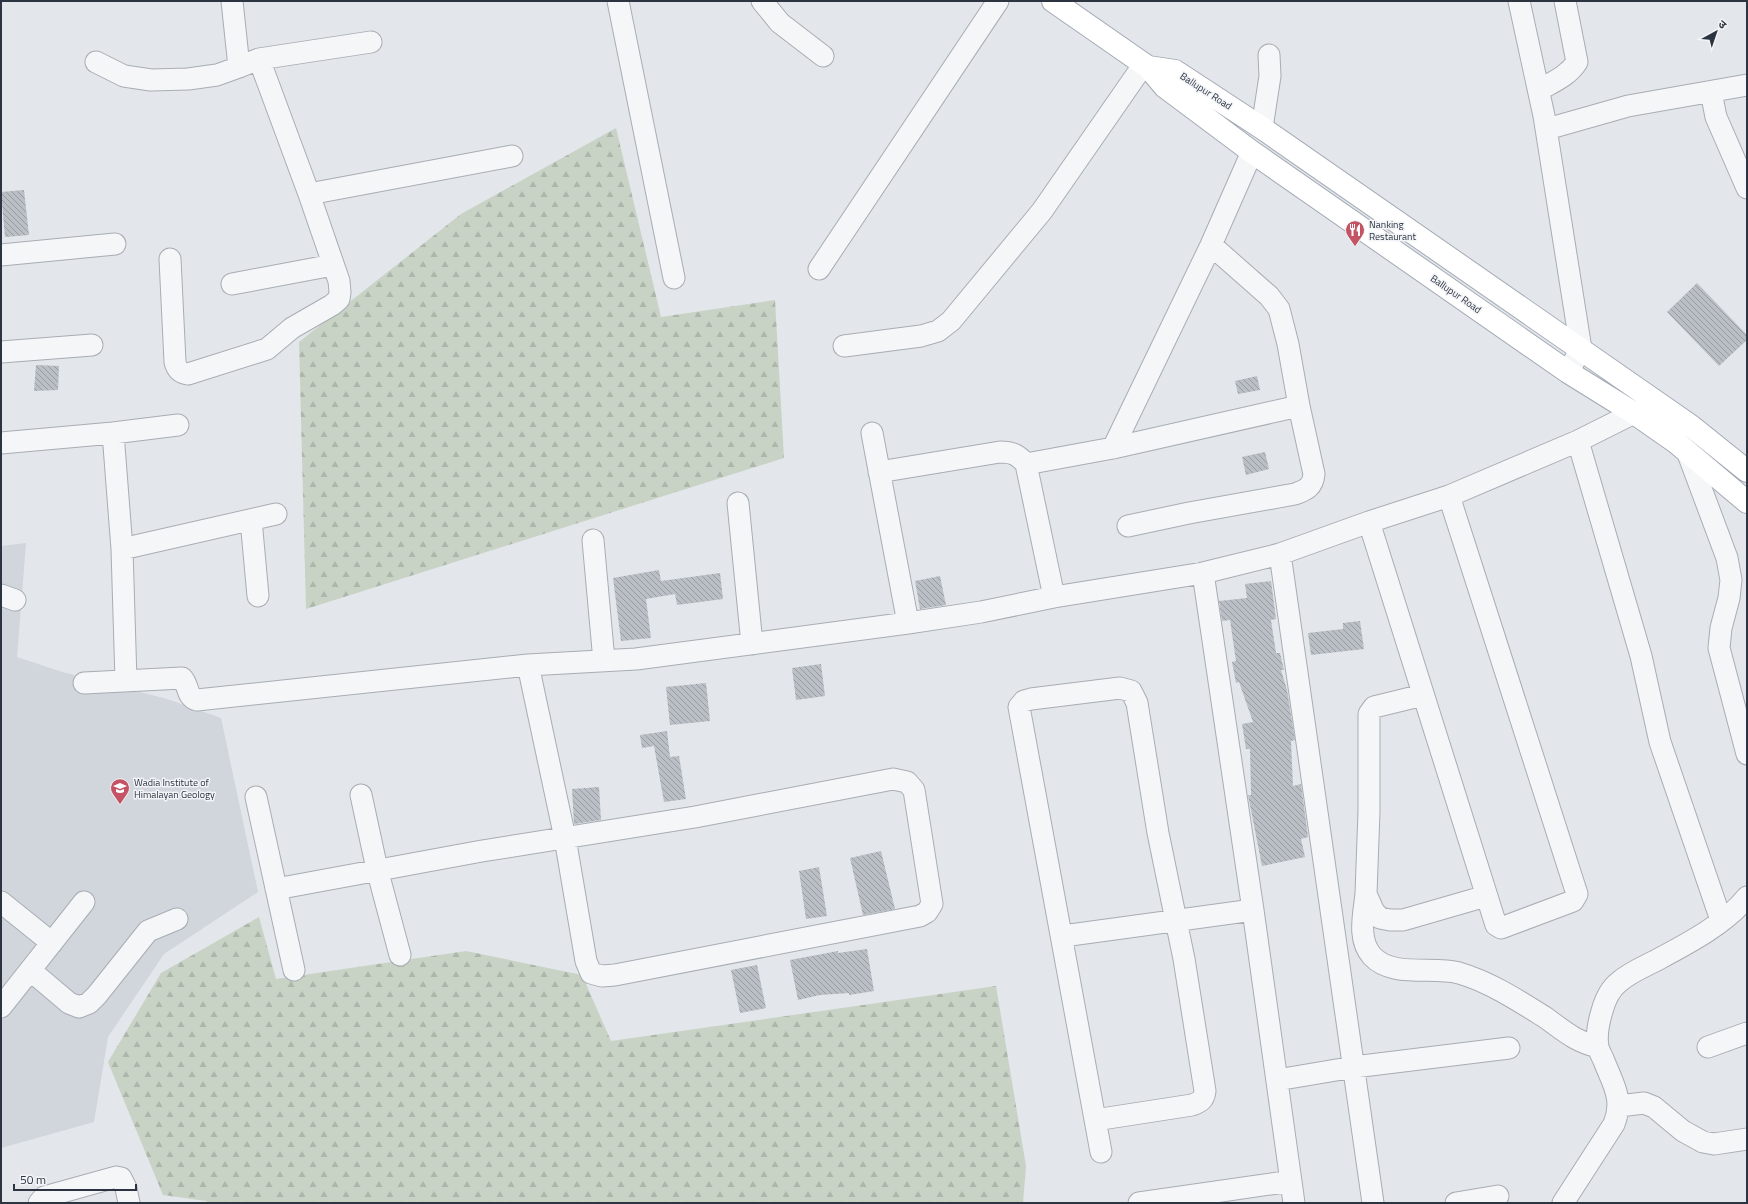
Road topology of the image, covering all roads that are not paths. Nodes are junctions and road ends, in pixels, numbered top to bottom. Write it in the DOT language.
graph roads {
  1 [pos="232,1"];
  2 [pos="618,1"];
  3 [pos="762,1"];
  4 [pos="998,1"];
  5 [pos="1053,1"];
  6 [pos="1520,1"];
  7 [pos="1565,1"];
  8 [pos="371,42"];
  9 [pos="1269,55"];
  10 [pos="823,56"];
  11 [pos="259,59"];
  12 [pos="96,62"];
  13 [pos="1146,66"];
  14 [pos="239,67"];
  15 [pos="1170,79"];
  16 [pos="1747,85"];
  17 [pos="1539,90"];
  18 [pos="1711,92"];
  19 [pos="1262,128"];
  20 [pos="1547,129"];
  21 [pos="1252,152"];
  22 [pos="512,156"];
  23 [pos="1747,188"];
  24 [pos="309,194"];
  25 [pos="115,244"];
  26 [pos="1211,245"];
  27 [pos="1,255"];
  28 [pos="170,259"];
  29 [pos="333,265"];
  30 [pos="819,269"];
  31 [pos="674,278"];
  32 [pos="232,284"];
  33 [pos="92,345"];
  34 [pos="844,346"];
  35 [pos="1581,349"];
  36 [pos="1,352"];
  37 [pos="1568,372"];
  38 [pos="1656,402"];
  39 [pos="1299,406"];
  40 [pos="1634,413"];
  41 [pos="178,425"];
  42 [pos="872,432"];
  43 [pos="113,433"];
  44 [pos="1578,441"];
  45 [pos="1,443"];
  46 [pos="1114,448"];
  47 [pos="1687,451"];
  48 [pos="1026,464"];
  49 [pos="1747,471"];
  50 [pos="879,472"];
  51 [pos="1449,496"];
  52 [pos="1747,502"];
  53 [pos="738,503"];
  54 [pos="276,514"];
  55 [pos="251,520"];
  56 [pos="1369,522"];
  57 [pos="1128,526"];
  58 [pos="593,540"];
  59 [pos="122,549"];
  60 [pos="1280,554"];
  61 [pos="1203,573"];
  62 [pos="258,596"];
  63 [pos="1054,597"];
  64 [pos="908,624"];
  65 [pos="752,644"];
  66 [pos="604,661"];
  67 [pos="528,665"];
  68 [pos="126,681"];
  69 [pos="84,683"];
  70 [pos="1423,694"];
  71 [pos="1747,754"];
  72 [pos="361,795"];
  73 [pos="256,797"];
  74 [pos="565,838"];
  75 [pos="377,869"];
  76 [pos="276,889"];
  77 [pos="1366,894"];
  78 [pos="1486,896"];
  79 [pos="1747,897"];
  80 [pos="1,902"];
  81 [pos="84,902"];
  82 [pos="1253,910"];
  83 [pos="177,919"];
  84 [pos="1721,920"];
  85 [pos="1177,921"];
  86 [pos="1063,936"];
  87 [pos="52,943"];
  88 [pos="400,955"];
  89 [pos="30,970"];
  90 [pos="294,970"];
  91 [pos="1,1007"];
  92 [pos="1747,1033"];
  93 [pos="1598,1047"];
  94 [pos="1708,1047"];
  95 [pos="1509,1048"];
  96 [pos="1354,1067"];
  97 [pos="1277,1080"];
  98 [pos="1619,1106"];
  99 [pos="1095,1120"];
  100 [pos="1747,1139"];
  101 [pos="1101,1152"];
  102 [pos="1291,1181"];
  103 [pos="1498,1196"];
  104 [pos="39,1203"];
  105 [pos="129,1203"];
  106 [pos="1139,1203"];
  107 [pos="1294,1203"];
  108 [pos="1373,1203"];
  109 [pos="1456,1203"];
  110 [pos="1564,1203"];
  1 -- 14 [label="street"];
  2 -- 31 [label="street"];
  3 -- 10 [label="street"];
  4 -- 30 [label="street"];
  5 -- 13 [label="main road"];
  6 -- 17 [label="street"];
  7 -- 17 [label="street"];
  8 -- 11 [label="street"];
  9 -- 19 [label="street"];
  11 -- 14 [label="street"];
  11 -- 24 [label="street"];
  12 -- 14 [label="street"];
  13 -- 15 [label="main road"];
  13 -- 34 [label="street"];
  15 -- 19 [label="main road, Ballupur Road"];
  15 -- 21 [label="main road, Ballupur Road"];
  16 -- 18 [label="street"];
  17 -- 20 [label="street"];
  18 -- 20 [label="street"];
  18 -- 23 [label="street"];
  19 -- 35 [label="main road, Ballupur Road"];
  20 -- 35 [label="street"];
  21 -- 26 [label="street"];
  21 -- 37 [label="main road, Ballupur Road"];
  22 -- 24 [label="street"];
  24 -- 29 [label="street"];
  25 -- 27 [label="street"];
  26 -- 39 [label="street"];
  26 -- 46 [label="street"];
  28 -- 29 [label="street"];
  29 -- 32 [label="street"];
  33 -- 36 [label="street"];
  35 -- 37 [label="street"];
  35 -- 38 [label="main road, Ballupur Road"];
  37 -- 40 [label="main road, Ballupur Road"];
  38 -- 40 [label="street"];
  38 -- 49 [label="main road, Ballupur Road"];
  39 -- 46 [label="street"];
  39 -- 57 [label="street"];
  40 -- 44 [label="street"];
  40 -- 47 [label="main road, Ballupur Road"];
  41 -- 43 [label="street"];
  42 -- 50 [label="street"];
  43 -- 45 [label="street"];
  43 -- 59 [label="street"];
  44 -- 51 [label="street"];
  44 -- 84 [label="street"];
  46 -- 48 [label="street"];
  47 -- 52 [label="main road, Ballupur Road"];
  47 -- 71 [label="street"];
  48 -- 50 [label="street"];
  48 -- 63 [label="street"];
  50 -- 64 [label="street"];
  51 -- 56 [label="street"];
  51 -- 78 [label="street"];
  53 -- 65 [label="street"];
  54 -- 55 [label="street"];
  55 -- 59 [label="street"];
  55 -- 62 [label="street"];
  56 -- 60 [label="street"];
  56 -- 70 [label="street"];
  58 -- 66 [label="street"];
  59 -- 68 [label="street"];
  60 -- 61 [label="street"];
  60 -- 96 [label="street"];
  61 -- 63 [label="street"];
  61 -- 82 [label="street"];
  63 -- 64 [label="street"];
  64 -- 65 [label="street"];
  65 -- 66 [label="street"];
  66 -- 67 [label="street"];
  67 -- 68 [label="street"];
  67 -- 74 [label="street"];
  68 -- 69 [label="street"];
  70 -- 77 [label="street"];
  70 -- 78 [label="street"];
  72 -- 75 [label="street"];
  73 -- 76 [label="street"];
  74 -- 74 [label="street"];
  74 -- 75 [label="street"];
  75 -- 76 [label="street"];
  75 -- 88 [label="street"];
  76 -- 90 [label="street"];
  77 -- 78 [label="street"];
  77 -- 93 [label="street"];
  79 -- 84 [label="street"];
  80 -- 87 [label="street"];
  81 -- 87 [label="street"];
  82 -- 85 [label="street"];
  82 -- 97 [label="street"];
  83 -- 89 [label="street"];
  84 -- 93 [label="street"];
  85 -- 86 [label="street"];
  85 -- 86 [label="street"];
  85 -- 99 [label="street"];
  86 -- 99 [label="street"];
  87 -- 89 [label="street"];
  89 -- 91 [label="street"];
  92 -- 94 [label="street"];
  93 -- 98 [label="street"];
  95 -- 96 [label="street"];
  96 -- 97 [label="street"];
  96 -- 108 [label="street"];
  97 -- 102 [label="street"];
  98 -- 100 [label="street"];
  98 -- 110 [label="street"];
  99 -- 101 [label="street"];
  102 -- 106 [label="street"];
  102 -- 107 [label="street"];
  103 -- 109 [label="street"];
  104 -- 105 [label="street"];
}
